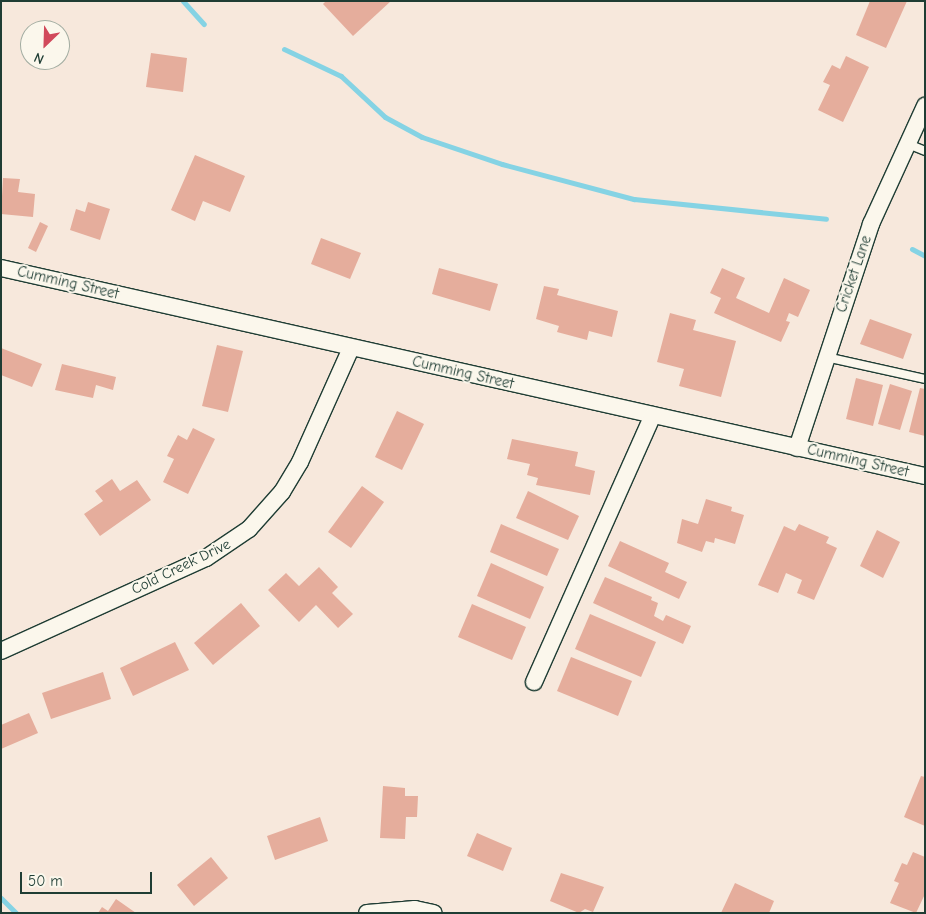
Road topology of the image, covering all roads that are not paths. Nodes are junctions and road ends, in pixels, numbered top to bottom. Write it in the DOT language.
graph roads {
  1 [pos="925,106"];
  2 [pos="908,144"];
  3 [pos="925,151"];
  4 [pos="1,268"];
  5 [pos="351,348"];
  6 [pos="826,357"];
  7 [pos="925,378"];
  8 [pos="653,415"];
  9 [pos="797,448"];
  10 [pos="925,476"];
  11 [pos="1,651"];
  12 [pos="534,682"];
  13 [pos="367,913"];
  14 [pos="434,913"];
  1 -- 2 [label="street, Cricket Lane"];
  2 -- 3 [label="lane"];
  2 -- 6 [label="street, Cricket Lane"];
  4 -- 5 [label="street, Cumming Street"];
  5 -- 8 [label="street, Cumming Street"];
  5 -- 11 [label="street, Cold Creek Drive"];
  6 -- 7 [label="lane"];
  6 -- 9 [label="street, Cricket Lane"];
  8 -- 9 [label="street, Cumming Street"];
  8 -- 12 [label="street"];
  9 -- 10 [label="street, Cumming Street"];
  13 -- 14 [label="street"];
}
